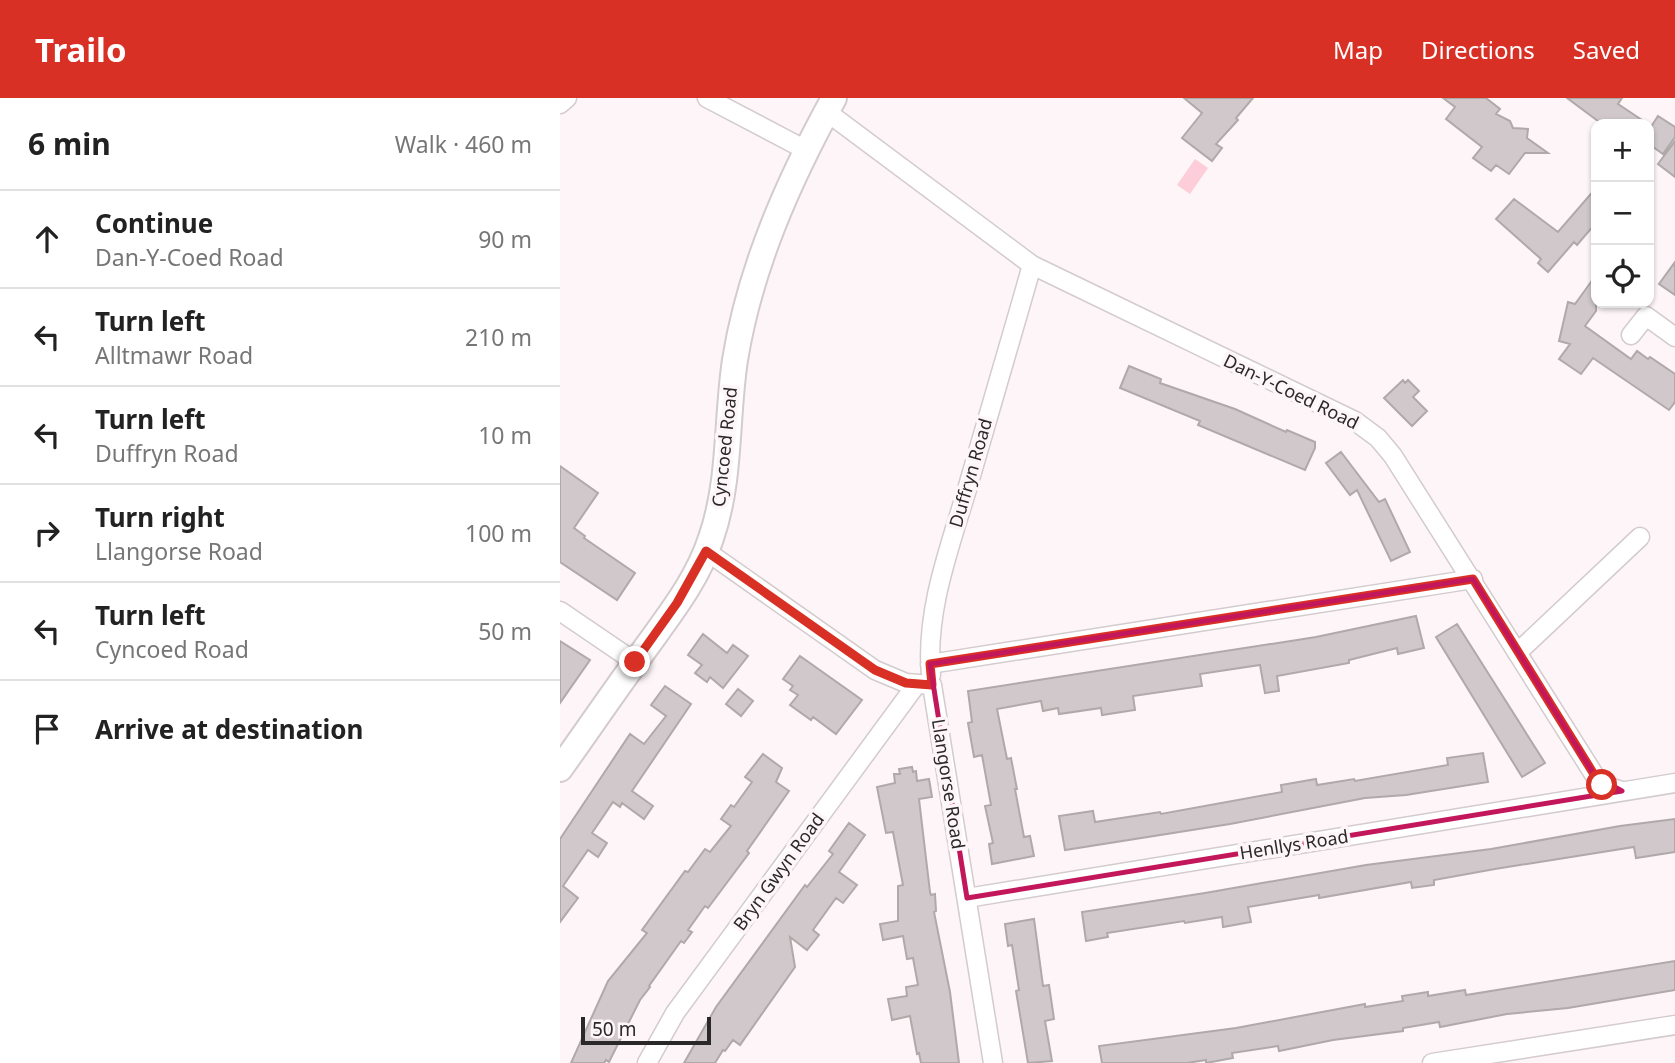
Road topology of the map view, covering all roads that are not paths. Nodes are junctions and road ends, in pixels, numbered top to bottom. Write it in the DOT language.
graph roads {
  1 [pos="567,98"];
  2 [pos="707,98"];
  3 [pos="560,104"];
  4 [pos="830,105"];
  5 [pos="806,150"];
  6 [pos="1032,265"];
  7 [pos="1631,335"];
  8 [pos="1675,337"];
  9 [pos="1640,537"];
  10 [pos="706,551"];
  11 [pos="1473,579"];
  12 [pos="560,611"];
  13 [pos="1517,653"];
  14 [pos="635,662"];
  15 [pos="930,664"];
  16 [pos="924,685"];
  17 [pos="560,769"];
  18 [pos="1675,783"];
  19 [pos="1622,792"];
  20 [pos="967,898"];
  21 [pos="1675,1025"];
  22 [pos="646,1063"];
  23 [pos="993,1063"];
  24 [pos="1432,1063"];
  1 -- 3 [label="street"];
  2 -- 5 [label="street"];
  4 -- 5 [label="street, Cyncoed Road"];
  4 -- 6 [label="street, Dan-Y-Coed Road"];
  5 -- 10 [label="street, Cyncoed Road"];
  6 -- 11 [label="street, Dan-Y-Coed Road"];
  6 -- 15 [label="street, Duffryn Road"];
  7 -- 8 [label="street"];
  9 -- 13 [label="street"];
  10 -- 14 [label="street, Cyncoed Road"];
  10 -- 16 [label="street"];
  11 -- 13 [label="street, Dan-Y-Coed Road"];
  11 -- 15 [label="street"];
  12 -- 14 [label="street"];
  13 -- 19 [label="street, Dan-Y-Coed Road"];
  14 -- 17 [label="street, Cyncoed Road"];
  15 -- 16 [label="street, Duffryn Road"];
  16 -- 20 [label="street, Llangorse Road"];
  16 -- 22 [label="street, Bryn Gwyn Road"];
  18 -- 19 [label="street"];
  19 -- 20 [label="street, Henllys Road"];
  20 -- 23 [label="street, Llangorse Road"];
  21 -- 24 [label="street"];
}
